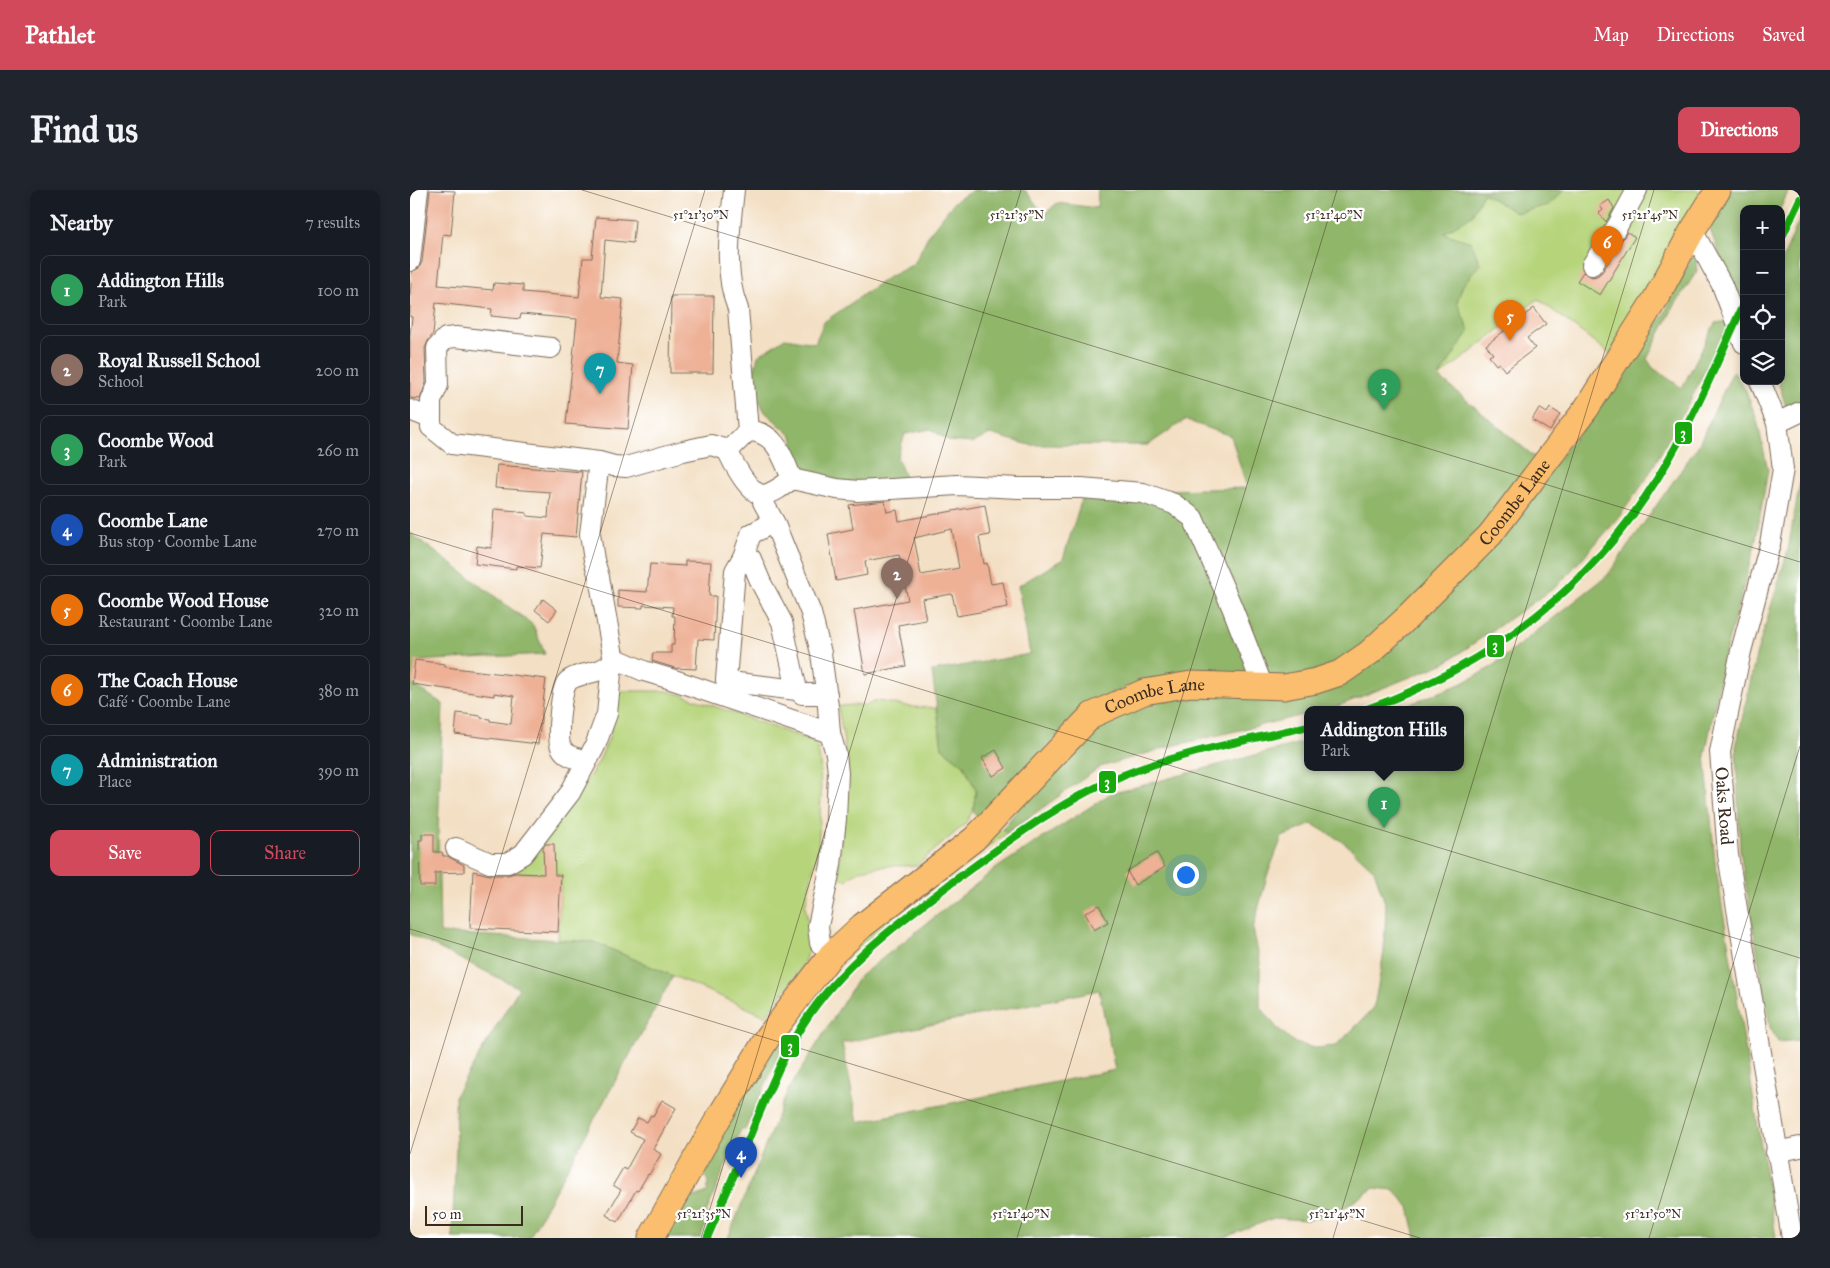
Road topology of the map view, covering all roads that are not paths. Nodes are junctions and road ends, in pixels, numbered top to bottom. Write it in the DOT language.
graph roads {
  1 [pos="418,190"];
  2 [pos="734,190"];
  3 [pos="1637,190"];
  4 [pos="1718,190"];
  5 [pos="1691,233"];
  6 [pos="410,261"];
  7 [pos="1592,265"];
  8 [pos="1743,340"];
  9 [pos="551,348"];
  10 [pos="1762,385"];
  11 [pos="410,410"];
  12 [pos="1800,412"];
  13 [pos="430,418"];
  14 [pos="1777,423"];
  15 [pos="748,431"];
  16 [pos="727,450"];
  17 [pos="599,462"];
  18 [pos="792,479"];
  19 [pos="763,495"];
  20 [pos="774,522"];
  21 [pos="743,558"];
  22 [pos="614,661"];
  23 [pos="1263,687"];
  24 [pos="797,690"];
  25 [pos="827,694"];
  26 [pos="830,734"];
  27 [pos="587,760"];
  28 [pos="456,848"];
  29 [pos="831,955"];
  30 [pos="1800,1147"];
  31 [pos="1776,1152"];
  32 [pos="650,1238"];
  33 [pos="1792,1238"];
  1 -- 6 [label="street"];
  2 -- 15 [label="street"];
  3 -- 7 [label="street"];
  4 -- 5 [label="main road, Coombe Lane"];
  5 -- 8 [label="street"];
  5 -- 23 [label="main road, Coombe Lane"];
  9 -- 13 [label="street"];
  10 -- 14 [label="street, Oaks Road"];
  11 -- 13 [label="street"];
  12 -- 14 [label="street"];
  13 -- 17 [label="street"];
  14 -- 31 [label="street, Oaks Road"];
  15 -- 16 [label="street"];
  15 -- 18 [label="street"];
  16 -- 17 [label="street"];
  16 -- 19 [label="street"];
  17 -- 22 [label="street"];
  18 -- 19 [label="street"];
  18 -- 23 [label="street"];
  19 -- 20 [label="street"];
  20 -- 21 [label="street"];
  20 -- 25 [label="street"];
  21 -- 24 [label="street"];
  21 -- 24 [label="street"];
  22 -- 26 [label="street"];
  22 -- 27 [label="street"];
  22 -- 27 [label="street"];
  23 -- 29 [label="main road, Coombe Lane"];
  24 -- 25 [label="street"];
  25 -- 26 [label="street"];
  26 -- 29 [label="street"];
  27 -- 28 [label="street"];
  29 -- 32 [label="main road, Coombe Lane"];
  30 -- 31 [label="street"];
  31 -- 33 [label="street, Oaks Road"];
}
